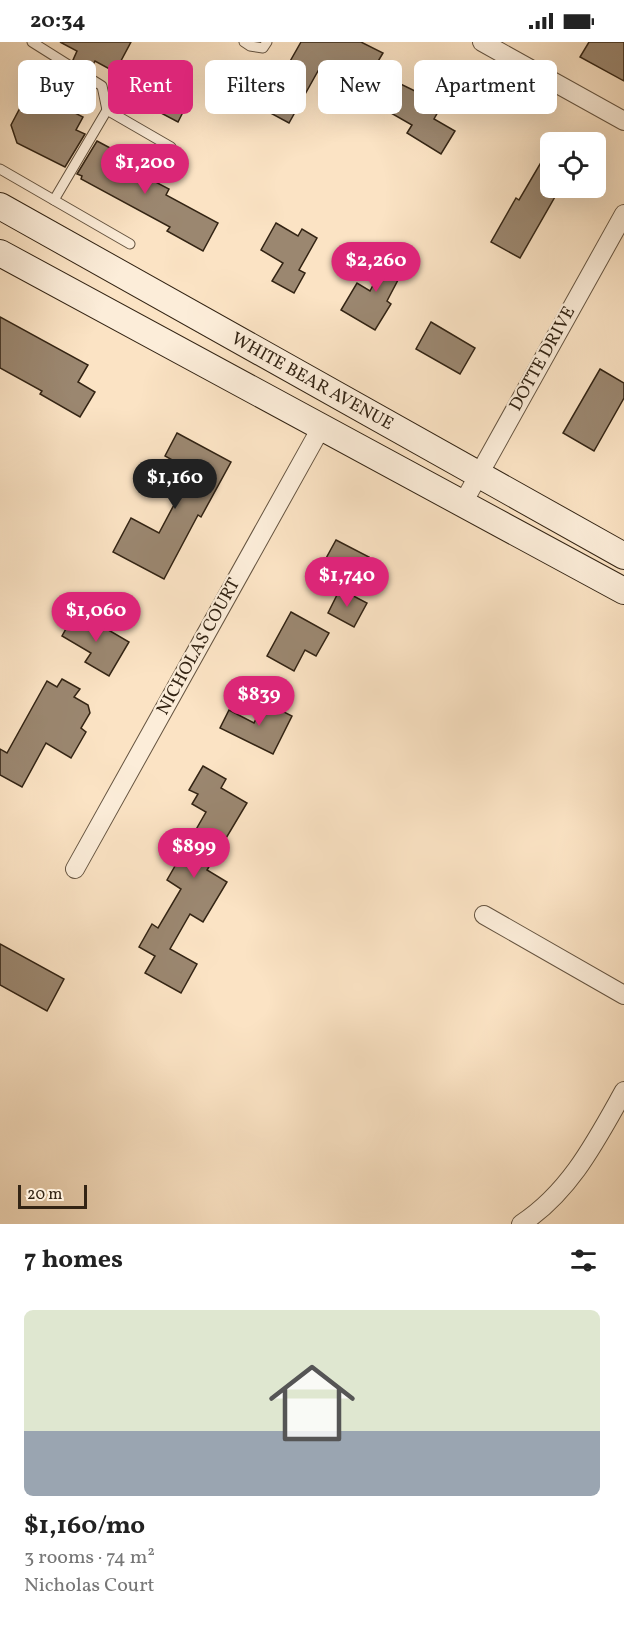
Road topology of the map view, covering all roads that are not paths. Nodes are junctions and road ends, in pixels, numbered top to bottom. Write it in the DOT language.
graph roads {
  1 [pos="32,42"];
  2 [pos="244,42"];
  3 [pos="267,42"];
  4 [pos="482,42"];
  5 [pos="107,110"];
  6 [pos="624,121"];
  7 [pos="171,147"];
  8 [pos="0,169"];
  9 [pos="54,200"];
  10 [pos="0,206"];
  11 [pos="624,214"];
  12 [pos="130,244"];
  13 [pos="0,253"];
  14 [pos="322,426"];
  15 [pos="478,476"];
  16 [pos="463,503"];
  17 [pos="624,556"];
  18 [pos="624,591"];
  19 [pos="75,869"];
  20 [pos="484,915"];
  21 [pos="624,995"];
  22 [pos="624,1091"];
  23 [pos="520,1224"];
  1 -- 5 [label="lane"];
  2 -- 3 [label="lane"];
  4 -- 6 [label="street"];
  5 -- 7 [label="lane"];
  5 -- 9 [label="lane"];
  8 -- 9 [label="lane"];
  9 -- 12 [label="lane"];
  10 -- 15 [label="main road, WHITE BEAR AVENUE"];
  11 -- 15 [label="street, DOTTE DRIVE"];
  13 -- 14 [label="main road, WHITE BEAR AVENUE"];
  14 -- 16 [label="main road, WHITE BEAR AVENUE"];
  14 -- 19 [label="street, NICHOLAS COURT"];
  15 -- 16 [label="street, DOTTE DRIVE"];
  15 -- 17 [label="main road, WHITE BEAR AVENUE"];
  16 -- 18 [label="main road, WHITE BEAR AVENUE"];
  20 -- 21 [label="street"];
  22 -- 23 [label="street"];
}
